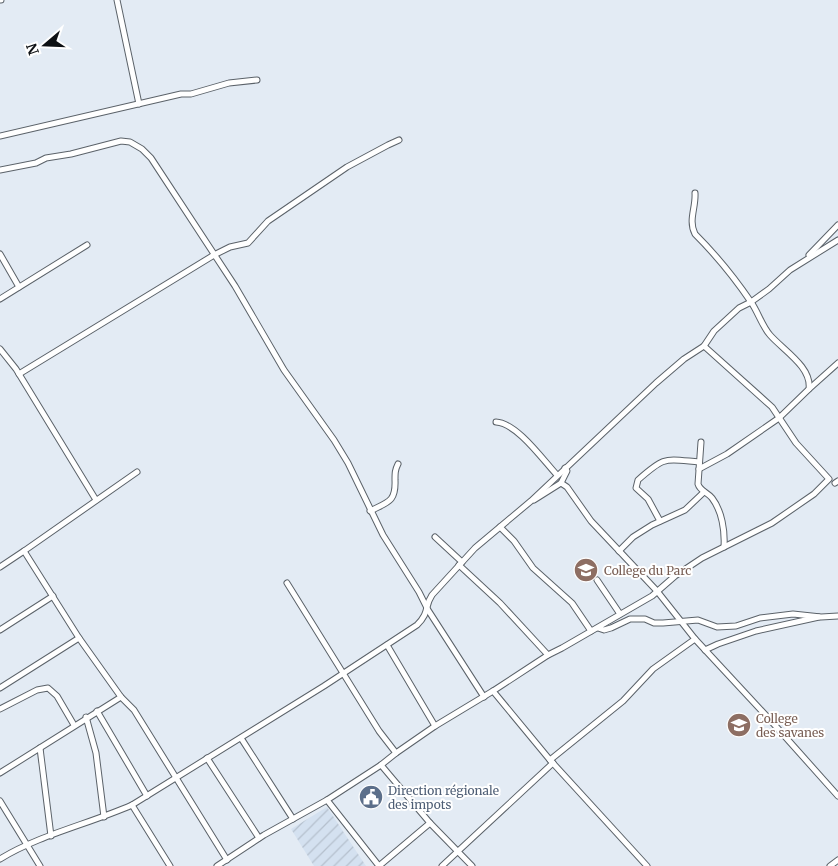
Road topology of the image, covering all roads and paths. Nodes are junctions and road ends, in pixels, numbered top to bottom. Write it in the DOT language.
graph roads {
  1 [pos="117,0"];
  2 [pos="257,80"];
  3 [pos="139,104"];
  4 [pos="0,136"];
  5 [pos="400,140"];
  6 [pos="0,170"];
  7 [pos="695,193"];
  8 [pos="838,225"];
  9 [pos="838,240"];
  10 [pos="87,245"];
  11 [pos="0,254"];
  12 [pos="214,255"];
  13 [pos="806,259"];
  14 [pos="19,287"];
  15 [pos="0,299"];
  16 [pos="751,302"];
  17 [pos="704,346"];
  18 [pos="0,349"];
  19 [pos="838,364"];
  20 [pos="19,374"];
  21 [pos="809,389"];
  22 [pos="780,418"];
  23 [pos="496,422"];
  24 [pos="701,442"];
  25 [pos="699,462"];
  26 [pos="398,464"];
  27 [pos="565,468"];
  28 [pos="699,469"];
  29 [pos="137,472"];
  30 [pos="557,476"];
  31 [pos="561,483"];
  32 [pos="704,492"];
  33 [pos="96,500"];
  34 [pos="531,501"];
  35 [pos="370,510"];
  36 [pos="660,520"];
  37 [pos="500,527"];
  38 [pos="435,537"];
  39 [pos="724,547"];
  40 [pos="24,551"];
  41 [pos="619,551"];
  42 [pos="460,564"];
  43 [pos="0,566"];
  44 [pos="598,580"];
  45 [pos="287,583"];
  46 [pos="657,592"];
  47 [pos="53,596"];
  48 [pos="428,610"];
  49 [pos="620,614"];
  50 [pos="838,616"];
  51 [pos="822,617"];
  52 [pos="681,622"];
  53 [pos="598,628"];
  54 [pos="0,630"];
  55 [pos="591,631"];
  56 [pos="79,638"];
  57 [pos="695,639"];
  58 [pos="387,645"];
  59 [pos="705,650"];
  60 [pos="548,654"];
  61 [pos="343,672"];
  62 [pos="0,688"];
  63 [pos="494,691"];
  64 [pos="121,697"];
  65 [pos="484,697"];
  66 [pos="0,709"];
  67 [pos="97,712"];
  68 [pos="86,717"];
  69 [pos="74,725"];
  70 [pos="436,726"];
  71 [pos="241,738"];
  72 [pos="40,748"];
  73 [pos="396,753"];
  74 [pos="207,758"];
  75 [pos="551,762"];
  76 [pos="381,765"];
  77 [pos="0,773"];
  78 [pos="176,778"];
  79 [pos="147,796"];
  80 [pos="838,796"];
  81 [pos="327,800"];
  82 [pos="0,801"];
  83 [pos="132,805"];
  84 [pos="104,817"];
  85 [pos="293,819"];
  86 [pos="430,823"];
  87 [pos="51,836"];
  88 [pos="259,838"];
  89 [pos="27,845"];
  90 [pos="458,851"];
  91 [pos="0,859"];
  92 [pos="227,860"];
  93 [pos="838,860"];
  94 [pos="40,866"];
  95 [pos="170,866"];
  96 [pos="217,866"];
  97 [pos="379,866"];
  98 [pos="442,866"];
  99 [pos="472,866"];
  100 [pos="647,866"];
  101 [pos="830,866"];
  1 -- 3 [label="street"];
  2 -- 3 [label="street"];
  3 -- 4 [label="street"];
  5 -- 12 [label="street"];
  6 -- 12 [label="street"];
  7 -- 16 [label="street"];
  8 -- 13 [label="street"];
  9 -- 13 [label="street"];
  10 -- 14 [label="street"];
  11 -- 14 [label="street"];
  12 -- 20 [label="street"];
  12 -- 35 [label="street"];
  13 -- 16 [label="street"];
  14 -- 15 [label="street"];
  16 -- 17 [label="street"];
  16 -- 21 [label="street"];
  17 -- 22 [label="street"];
  17 -- 27 [label="street"];
  18 -- 20 [label="street"];
  19 -- 21 [label="street"];
  20 -- 33 [label="street"];
  21 -- 22 [label="street"];
  22 -- 28 [label="street"];
  22 -- 39 [label="street"];
  23 -- 30 [label="street"];
  24 -- 25 [label="street"];
  25 -- 28 [label="street"];
  25 -- 36 [label="street"];
  26 -- 35 [label="street"];
  27 -- 30 [label="street"];
  27 -- 31 [label="street"];
  28 -- 32 [label="street"];
  29 -- 33 [label="street"];
  30 -- 34 [label="street"];
  31 -- 34 [label="street"];
  31 -- 41 [label="street"];
  32 -- 36 [label="street"];
  32 -- 39 [label="street"];
  33 -- 40 [label="street"];
  34 -- 37 [label="street"];
  35 -- 48 [label="street"];
  36 -- 41 [label="street"];
  37 -- 42 [label="street"];
  37 -- 55 [label="street"];
  38 -- 42 [label="street"];
  39 -- 46 [label="street"];
  40 -- 43 [label="street"];
  40 -- 47 [label="street"];
  41 -- 46 [label="street"];
  42 -- 48 [label="street"];
  42 -- 60 [label="street"];
  44 -- 49 [label="street"];
  45 -- 61 [label="street"];
  46 -- 49 [label="street"];
  46 -- 52 [label="street"];
  47 -- 54 [label="street"];
  47 -- 56 [label="street"];
  48 -- 58 [label="street"];
  48 -- 65 [label="street"];
  49 -- 53 [label="street"];
  50 -- 51 [label="street"];
  51 -- 52 [label="street"];
  51 -- 59 [label="street"];
  52 -- 53 [label="street"];
  52 -- 57 [label="street"];
  53 -- 55 [label="street"];
  55 -- 60 [label="street"];
  56 -- 62 [label="street"];
  56 -- 64 [label="street"];
  57 -- 59 [label="street"];
  57 -- 75 [label="street"];
  58 -- 61 [label="street"];
  58 -- 70 [label="street"];
  59 -- 80 [label="street"];
  60 -- 63 [label="street"];
  61 -- 71 [label="street"];
  61 -- 73 [label="street"];
  63 -- 65 [label="street"];
  63 -- 75 [label="street"];
  64 -- 67 [label="street"];
  64 -- 78 [label="street"];
  65 -- 70 [label="street"];
  66 -- 69 [label="street"];
  67 -- 68 [label="street"];
  67 -- 79 [label="street"];
  68 -- 69 [label="street"];
  68 -- 84 [label="street"];
  69 -- 72 [label="street"];
  70 -- 73 [label="street"];
  71 -- 74 [label="street"];
  71 -- 85 [label="street"];
  72 -- 77 [label="street"];
  72 -- 87 [label="street"];
  73 -- 76 [label="street"];
  74 -- 78 [label="street"];
  74 -- 88 [label="street"];
  75 -- 90 [label="street"];
  75 -- 100 [label="street"];
  76 -- 81 [label="street"];
  76 -- 86 [label="street"];
  78 -- 79 [label="street"];
  78 -- 92 [label="street"];
  79 -- 83 [label="street"];
  81 -- 85 [label="street"];
  81 -- 97 [label="street"];
  82 -- 89 [label="street"];
  83 -- 84 [label="street"];
  83 -- 95 [label="street"];
  84 -- 87 [label="street"];
  85 -- 88 [label="street"];
  86 -- 90 [label="street"];
  86 -- 97 [label="street"];
  87 -- 89 [label="street"];
  88 -- 92 [label="street"];
  89 -- 91 [label="street"];
  89 -- 94 [label="street"];
  90 -- 98 [label="street"];
  90 -- 99 [label="street"];
  92 -- 96 [label="street"];
  93 -- 101 [label="street"];
}
